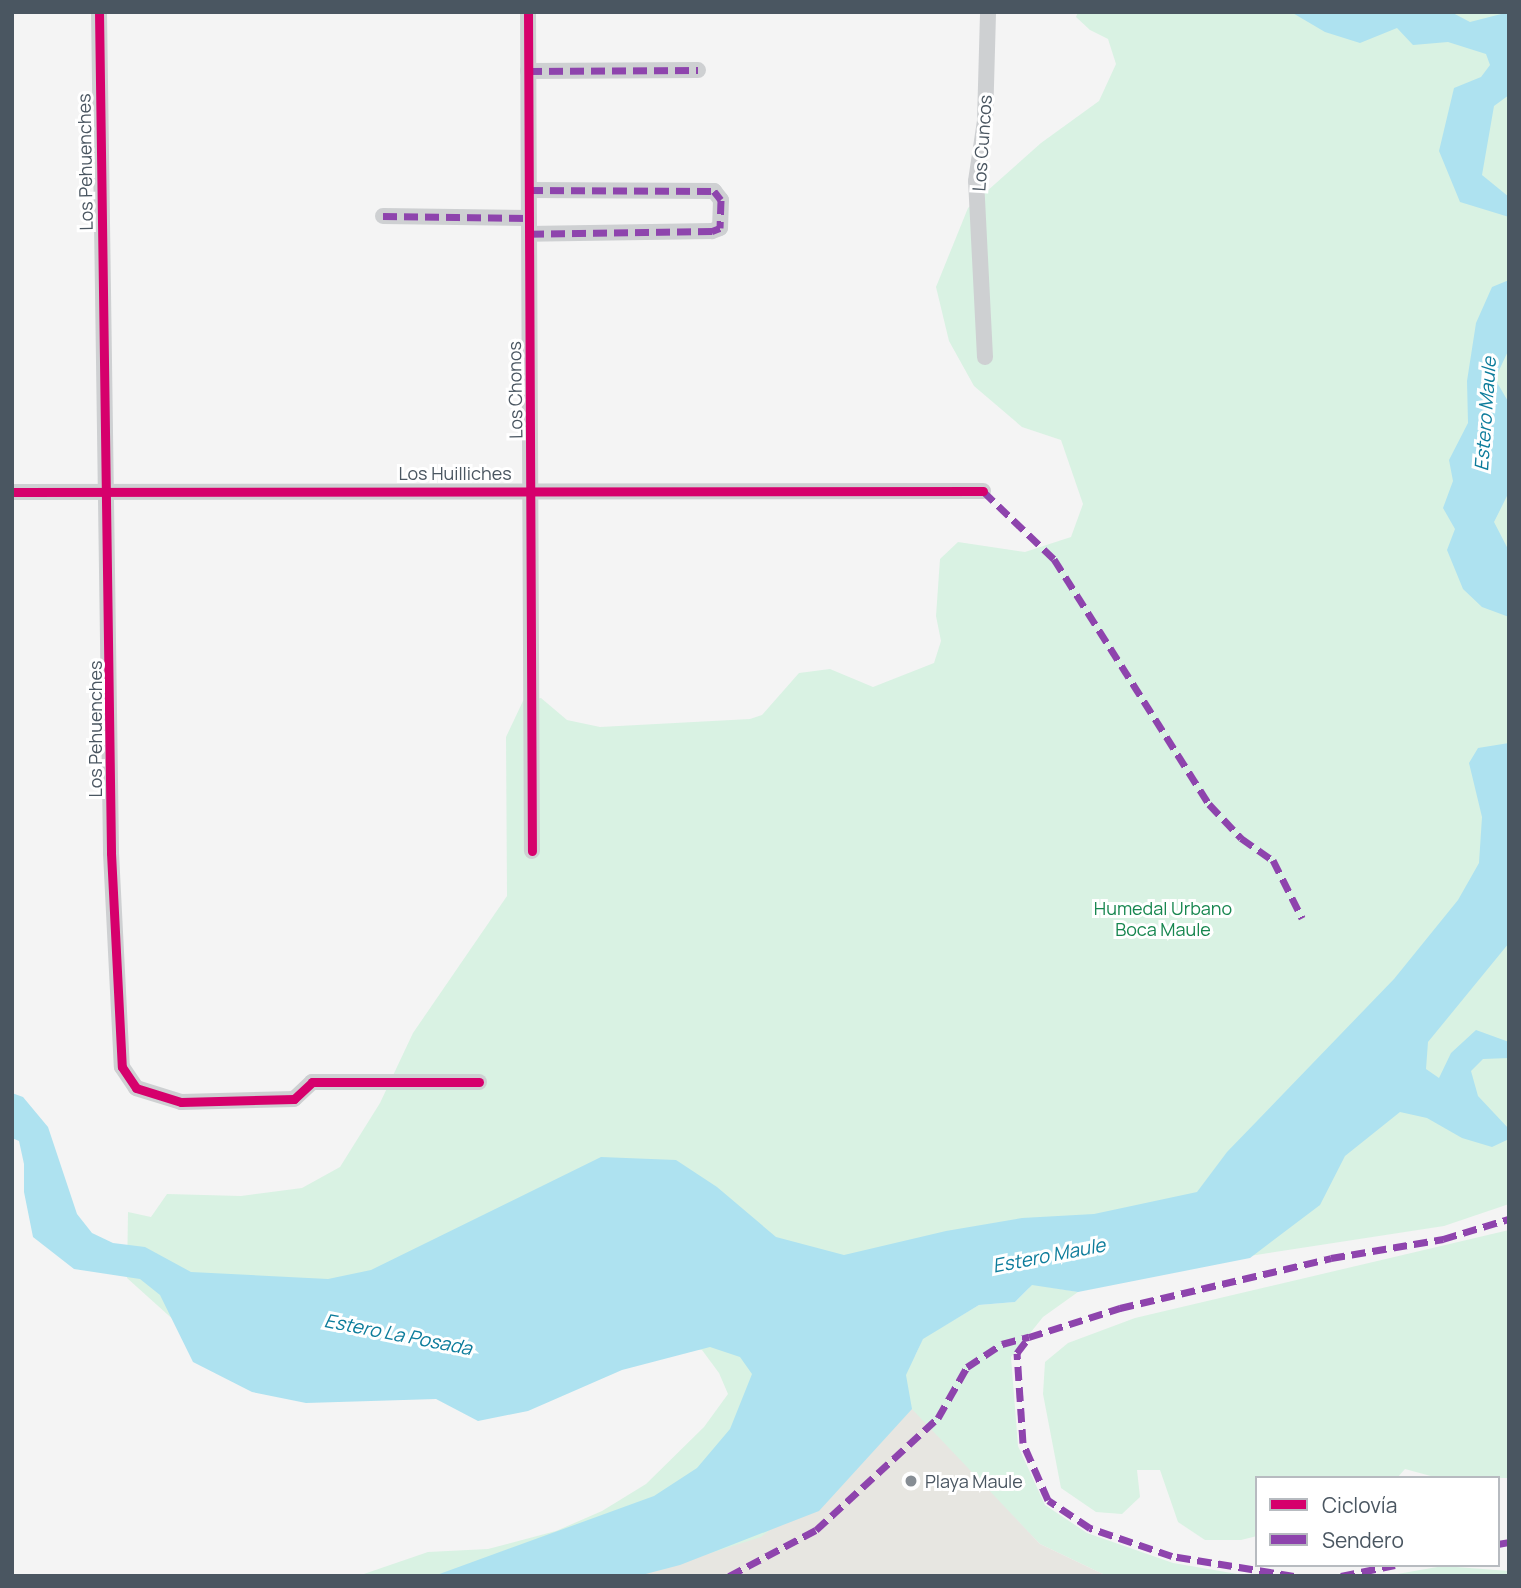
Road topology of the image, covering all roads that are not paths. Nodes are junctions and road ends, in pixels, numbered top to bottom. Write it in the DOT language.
graph roads {
  1 [pos="99,12"];
  2 [pos="528,12"];
  3 [pos="988,12"];
  4 [pos="698,70"];
  5 [pos="528,71"];
  6 [pos="529,190"];
  7 [pos="383,216"];
  8 [pos="529,226"];
  9 [pos="985,356"];
  10 [pos="532,489"];
  11 [pos="105,491"];
  12 [pos="983,491"];
  13 [pos="12,492"];
  14 [pos="532,851"];
  15 [pos="479,1082"];
  1 -- 11 [label="street, Los Pehuenches"];
  2 -- 5 [label="street, Los Chonos"];
  3 -- 9 [label="street, Los Cuncos"];
  4 -- 5 [label="street"];
  5 -- 6 [label="street, Los Chonos"];
  6 -- 8 [label="street, Los Chonos"];
  6 -- 8 [label="street"];
  7 -- 8 [label="street"];
  8 -- 10 [label="street, Los Chonos"];
  10 -- 11 [label="street, Los Huilliches"];
  10 -- 12 [label="street, Los Huilliches"];
  10 -- 14 [label="street, Los Chonos"];
  11 -- 13 [label="street, Los Huilliches"];
  11 -- 15 [label="street, Los Pehuenches"];
}
